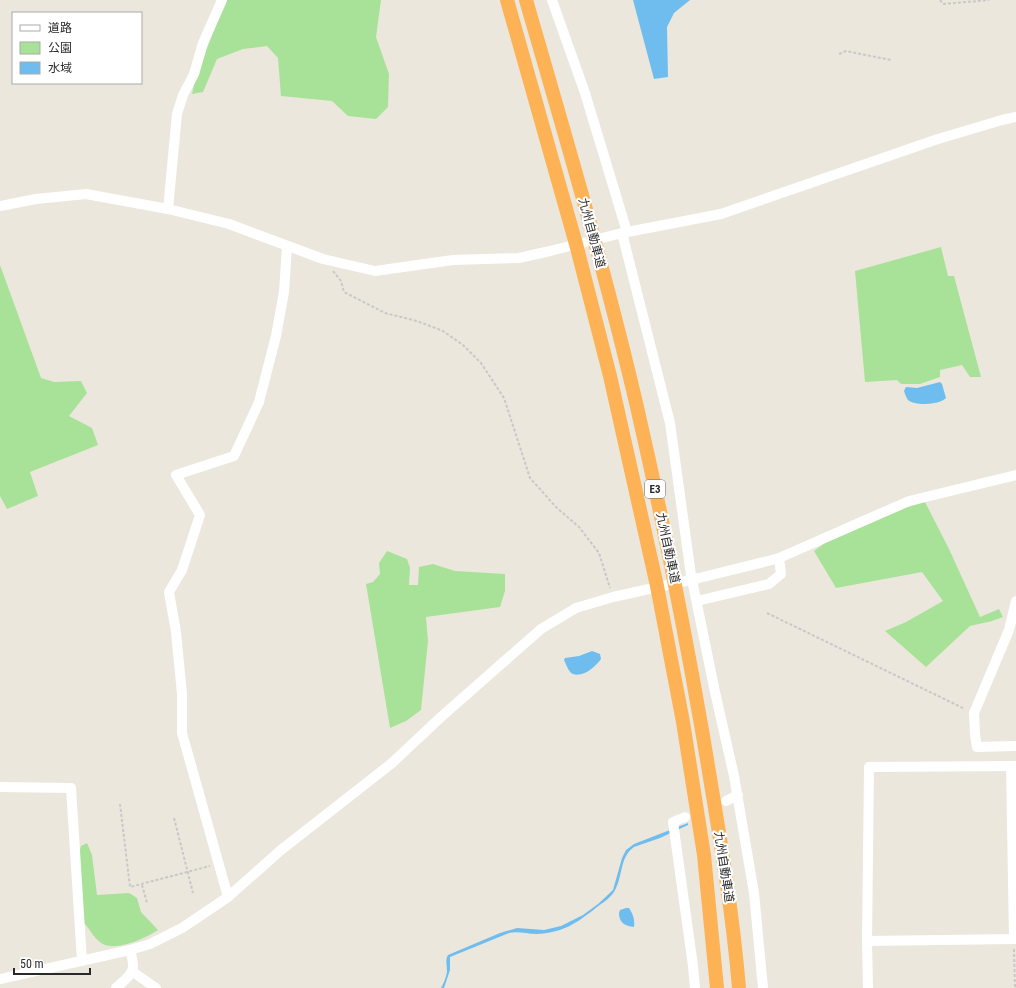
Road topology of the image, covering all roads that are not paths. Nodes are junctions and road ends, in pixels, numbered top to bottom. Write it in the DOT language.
graph roads {
  1 [pos="222,0"];
  2 [pos="507,0"];
  3 [pos="526,0"];
  4 [pos="552,0"];
  5 [pos="1016,117"];
  6 [pos="0,206"];
  7 [pos="168,209"];
  8 [pos="625,233"];
  9 [pos="288,246"];
  10 [pos="1016,475"];
  11 [pos="779,558"];
  12 [pos="697,601"];
  13 [pos="1016,601"];
  14 [pos="1012,630"];
  15 [pos="1016,746"];
  16 [pos="1013,766"];
  17 [pos="0,787"];
  18 [pos="738,795"];
  19 [pos="726,802"];
  20 [pos="685,817"];
  21 [pos="228,896"];
  22 [pos="1015,939"];
  23 [pos="867,941"];
  24 [pos="130,950"];
  25 [pos="82,961"];
  26 [pos="133,972"];
  27 [pos="0,979"];
  28 [pos="116,988"];
  29 [pos="156,988"];
  30 [pos="695,988"];
  31 [pos="717,988"];
  32 [pos="739,988"];
  33 [pos="763,988"];
  34 [pos="868,988"];
  1 -- 7 [label="street"];
  2 -- 31 [label="highway, 九州自動車道 / E3"];
  3 -- 32 [label="highway, 九州自動車道 / E3"];
  4 -- 8 [label="street"];
  5 -- 8 [label="street"];
  6 -- 7 [label="street"];
  7 -- 9 [label="street"];
  8 -- 9 [label="street"];
  8 -- 12 [label="street"];
  9 -- 21 [label="street"];
  10 -- 11 [label="street"];
  11 -- 12 [label="street"];
  11 -- 21 [label="street"];
  12 -- 18 [label="street"];
  13 -- 14 [label="street"];
  14 -- 15 [label="street"];
  16 -- 22 [label="street"];
  16 -- 23 [label="street"];
  17 -- 25 [label="street"];
  18 -- 19 [label="street"];
  18 -- 33 [label="street"];
  20 -- 30 [label="street"];
  21 -- 24 [label="street"];
  22 -- 23 [label="street"];
  23 -- 34 [label="street"];
  24 -- 25 [label="street"];
  24 -- 26 [label="street"];
  25 -- 27 [label="street"];
  26 -- 28 [label="street"];
  26 -- 29 [label="street"];
}
